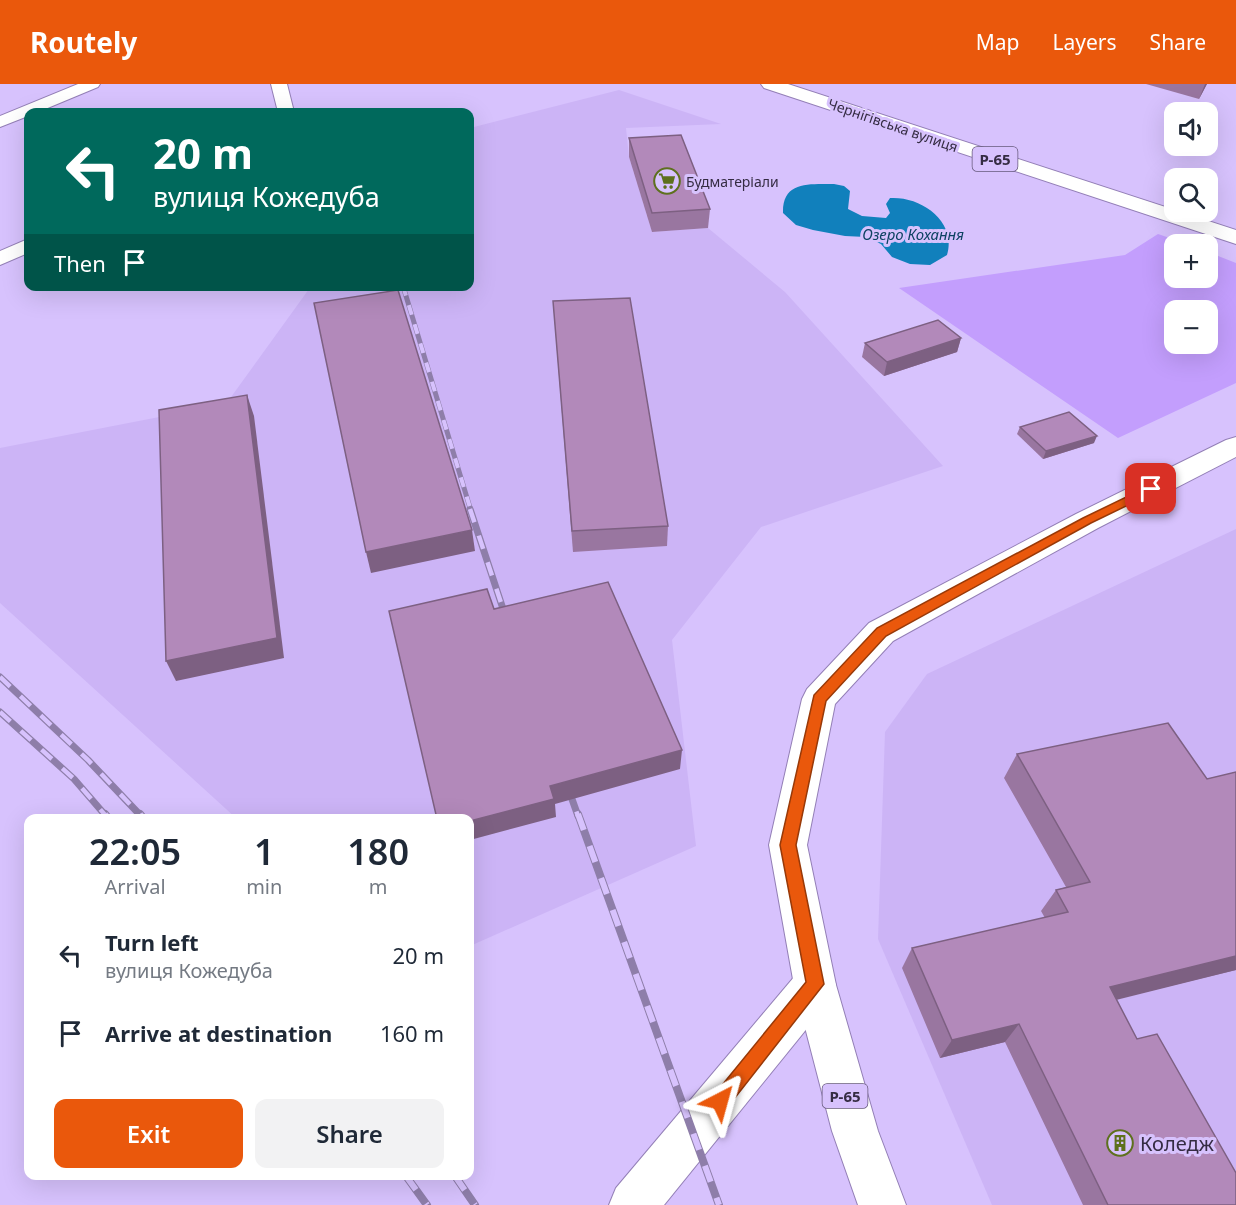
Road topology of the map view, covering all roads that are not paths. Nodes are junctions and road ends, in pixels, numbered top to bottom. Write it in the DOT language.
graph roads {
  1 [pos="92,84"];
  2 [pos="279,84"];
  3 [pos="770,84"];
  4 [pos="34,108"];
  5 [pos="285,108"];
  6 [pos="24,112"];
  7 [pos="0,122"];
  8 [pos="1231,237"];
  9 [pos="24,247"];
  10 [pos="0,258"];
  11 [pos="1236,446"];
  12 [pos="815,984"];
  13 [pos="633,1205"];
  14 [pos="882,1205"];
  1 -- 4 [label="street"];
  2 -- 5 [label="street"];
  3 -- 8 [label="main road, Чернігівська вулиця / Р-65"];
  6 -- 7 [label="street"];
  9 -- 10 [label="street"];
  11 -- 12 [label="main road, Р-65"];
  12 -- 13 [label="main road"];
  12 -- 14 [label="main road, Р-65"];
}
